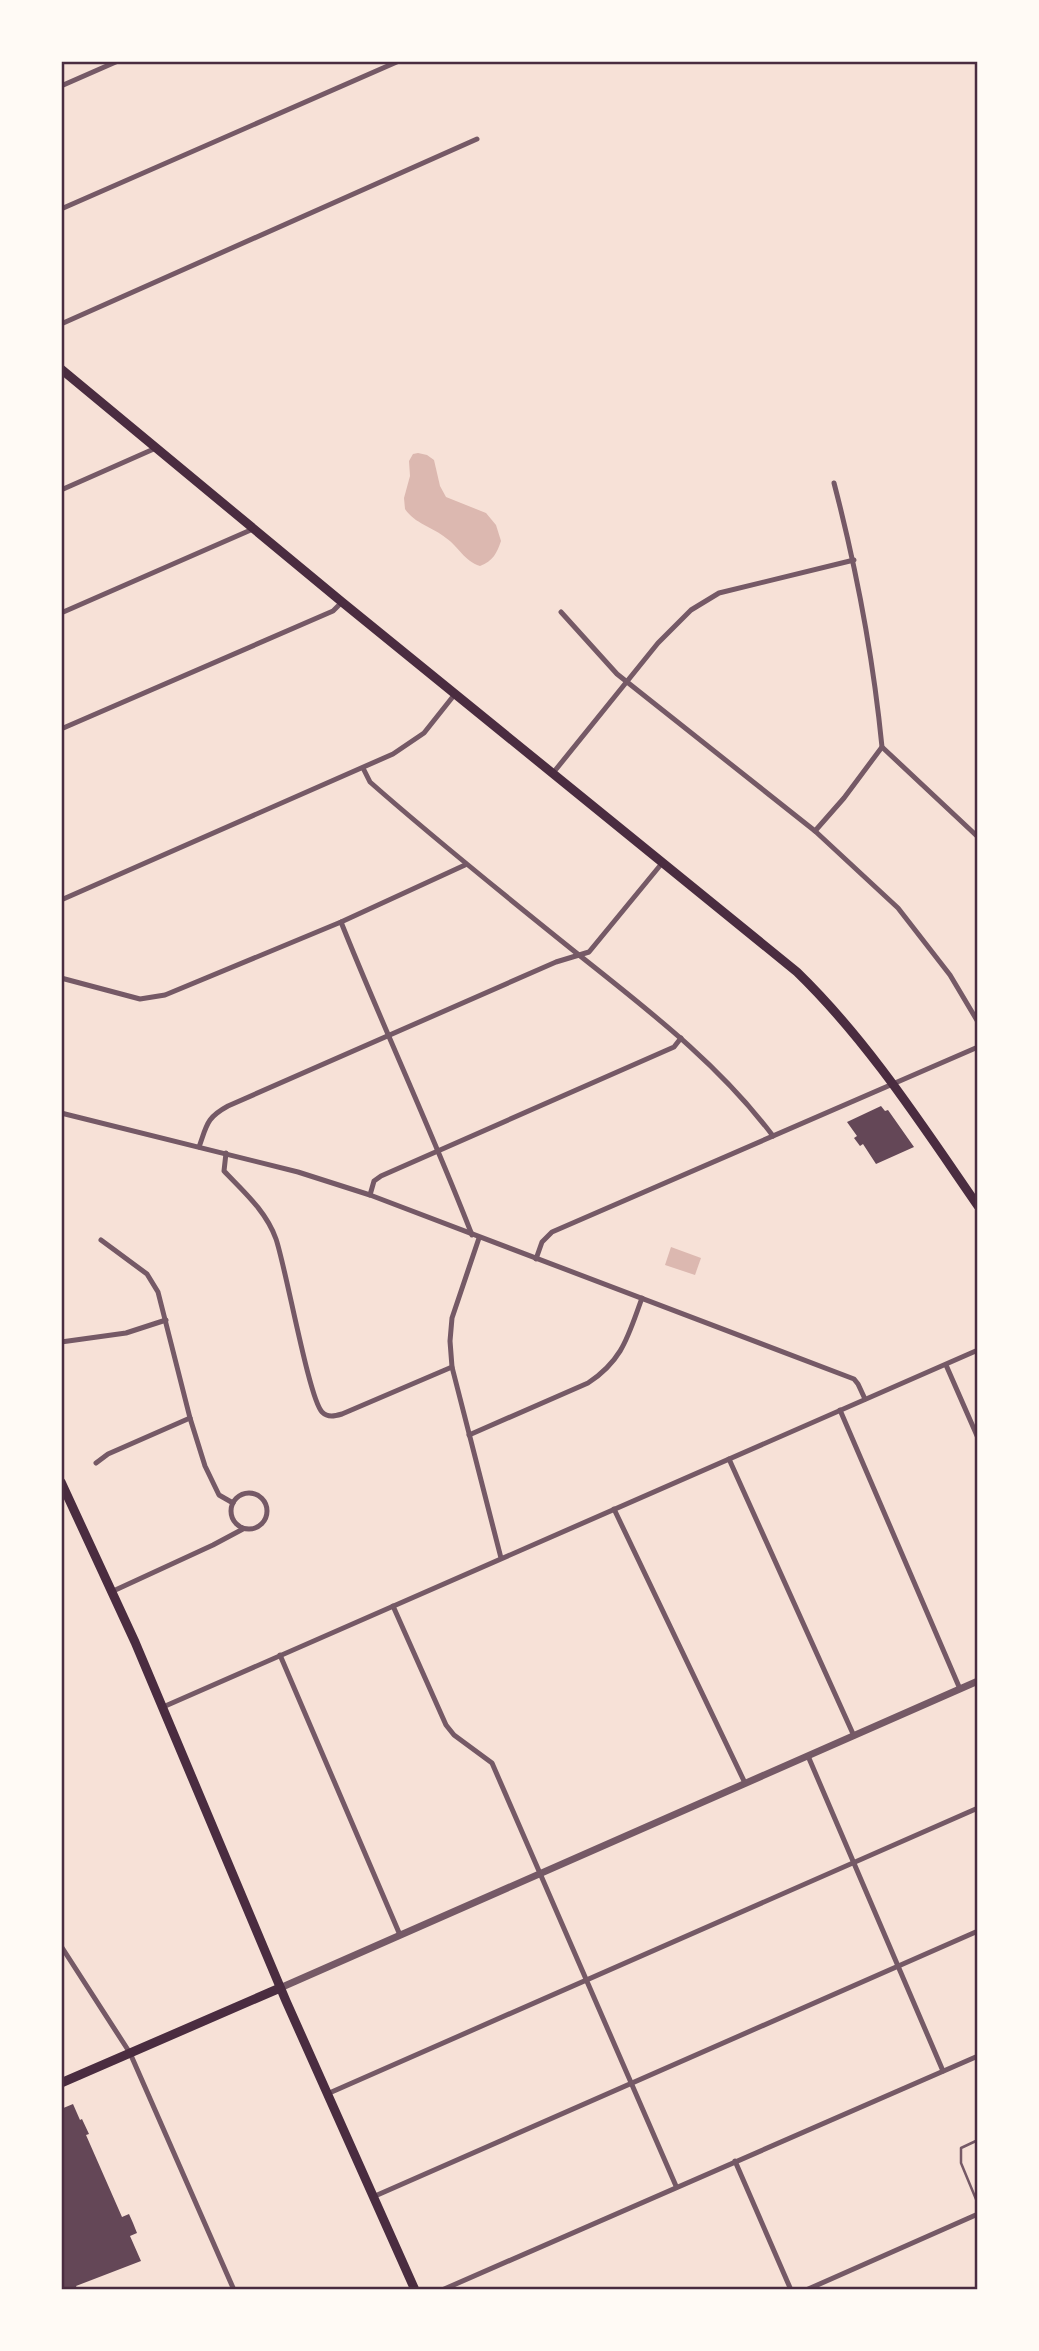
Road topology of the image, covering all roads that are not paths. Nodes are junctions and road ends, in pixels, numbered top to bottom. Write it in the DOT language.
graph roads {
  1 [pos="118,61"];
  2 [pos="399,61"];
  3 [pos="61,86"];
  4 [pos="477,139"];
  5 [pos="61,209"];
  6 [pos="61,324"];
  7 [pos="61,369"];
  8 [pos="156,447"];
  9 [pos="834,483"];
  10 [pos="61,489"];
  11 [pos="253,529"];
  12 [pos="854,560"];
  13 [pos="342,602"];
  14 [pos="561,612"];
  15 [pos="61,613"];
  16 [pos="626,682"];
  17 [pos="455,694"];
  18 [pos="61,729"];
  19 [pos="882,747"];
  20 [pos="363,768"];
  21 [pos="553,773"];
  22 [pos="815,831"];
  23 [pos="978,837"];
  24 [pos="663,862"];
  25 [pos="465,865"];
  26 [pos="61,900"];
  27 [pos="341,922"];
  28 [pos="579,955"];
  29 [pos="61,978"];
  30 [pos="978,1022"];
  31 [pos="387,1035"];
  32 [pos="681,1038"];
  33 [pos="978,1047"];
  34 [pos="893,1084"];
  35 [pos="61,1113"];
  36 [pos="773,1136"];
  37 [pos="199,1147"];
  38 [pos="440,1151"];
  39 [pos="226,1153"];
  40 [pos="974,1192"];
  41 [pos="370,1195"];
  42 [pos="978,1206"];
  43 [pos="476,1237"];
  44 [pos="101,1240"];
  45 [pos="536,1259"];
  46 [pos="642,1298"];
  47 [pos="166,1321"];
  48 [pos="61,1342"];
  49 [pos="978,1350"];
  50 [pos="946,1365"];
  51 [pos="452,1367"];
  52 [pos="865,1399"];
  53 [pos="840,1410"];
  54 [pos="190,1418"];
  55 [pos="469,1434"];
  56 [pos="978,1438"];
  57 [pos="729,1459"];
  58 [pos="96,1462"];
  59 [pos="61,1482"];
  60 [pos="233,1503"];
  61 [pos="614,1509"];
  62 [pos="243,1529"];
  63 [pos="500,1558"];
  64 [pos="111,1592"];
  65 [pos="393,1606"];
  66 [pos="280,1655"];
  67 [pos="978,1681"];
  68 [pos="960,1689"];
  69 [pos="163,1707"];
  70 [pos="854,1736"];
  71 [pos="808,1756"];
  72 [pos="744,1783"];
  73 [pos="978,1808"];
  74 [pos="854,1863"];
  75 [pos="540,1873"];
  76 [pos="978,1931"];
  77 [pos="400,1934"];
  78 [pos="61,1946"];
  79 [pos="900,1966"];
  80 [pos="587,1979"];
  81 [pos="280,1988"];
  82 [pos="130,2053"];
  83 [pos="978,2056"];
  84 [pos="943,2071"];
  85 [pos="631,2082"];
  86 [pos="61,2083"];
  87 [pos="326,2094"];
  88 [pos="978,2140"];
  89 [pos="735,2161"];
  90 [pos="676,2186"];
  91 [pos="374,2196"];
  92 [pos="978,2204"];
  93 [pos="978,2214"];
  94 [pos="234,2290"];
  95 [pos="415,2290"];
  96 [pos="442,2290"];
  97 [pos="791,2290"];
  98 [pos="806,2290"];
  1 -- 3 [label="street"];
  2 -- 5 [label="street"];
  4 -- 6 [label="street"];
  7 -- 8 [label="main road"];
  8 -- 10 [label="street"];
  8 -- 11 [label="main road"];
  9 -- 12 [label="street"];
  11 -- 13 [label="main road"];
  11 -- 15 [label="street"];
  12 -- 16 [label="street"];
  12 -- 19 [label="street"];
  13 -- 17 [label="main road"];
  13 -- 18 [label="street"];
  14 -- 16 [label="street"];
  16 -- 21 [label="street"];
  16 -- 22 [label="street"];
  17 -- 20 [label="street"];
  17 -- 21 [label="main road"];
  19 -- 22 [label="street"];
  19 -- 23 [label="street"];
  20 -- 25 [label="street"];
  20 -- 26 [label="street"];
  21 -- 24 [label="main road"];
  22 -- 30 [label="street"];
  24 -- 28 [label="street"];
  24 -- 34 [label="main road"];
  25 -- 27 [label="street"];
  25 -- 28 [label="street"];
  27 -- 29 [label="street"];
  27 -- 31 [label="street"];
  28 -- 31 [label="street"];
  28 -- 32 [label="street"];
  31 -- 37 [label="street"];
  31 -- 38 [label="street"];
  32 -- 36 [label="street"];
  32 -- 38 [label="street"];
  33 -- 34 [label="street"];
  34 -- 36 [label="street"];
  34 -- 40 [label="main road"];
  35 -- 37 [label="street"];
  36 -- 45 [label="street"];
  37 -- 39 [label="street"];
  38 -- 41 [label="street"];
  38 -- 43 [label="street"];
  39 -- 41 [label="street"];
  39 -- 51 [label="street"];
  40 -- 42 [label="main road"];
  41 -- 43 [label="street"];
  43 -- 45 [label="street"];
  43 -- 51 [label="street"];
  44 -- 47 [label="street"];
  45 -- 46 [label="street"];
  46 -- 52 [label="street"];
  46 -- 55 [label="street"];
  47 -- 48 [label="street"];
  47 -- 54 [label="street"];
  49 -- 50 [label="street"];
  50 -- 52 [label="street"];
  50 -- 56 [label="street"];
  51 -- 55 [label="street"];
  52 -- 53 [label="street"];
  53 -- 57 [label="street"];
  53 -- 68 [label="street"];
  54 -- 58 [label="street"];
  54 -- 60 [label="street"];
  55 -- 63 [label="street"];
  57 -- 61 [label="street"];
  57 -- 70 [label="street"];
  59 -- 64 [label="main road"];
  60 -- 62 [label="street"];
  60 -- 62 [label="street"];
  61 -- 63 [label="street"];
  61 -- 72 [label="street"];
  62 -- 64 [label="street"];
  63 -- 65 [label="street"];
  64 -- 69 [label="main road"];
  65 -- 66 [label="street"];
  65 -- 75 [label="street"];
  66 -- 69 [label="street"];
  66 -- 77 [label="street"];
  67 -- 68 [label="street"];
  68 -- 70 [label="street"];
  69 -- 81 [label="main road"];
  70 -- 71 [label="street"];
  71 -- 72 [label="street"];
  71 -- 74 [label="street"];
  72 -- 75 [label="street"];
  73 -- 74 [label="street"];
  74 -- 79 [label="street"];
  74 -- 80 [label="street"];
  75 -- 77 [label="street"];
  75 -- 80 [label="street"];
  76 -- 79 [label="street"];
  77 -- 81 [label="street"];
  78 -- 82 [label="street"];
  79 -- 84 [label="street"];
  79 -- 85 [label="street"];
  80 -- 85 [label="street"];
  80 -- 87 [label="street"];
  81 -- 82 [label="main road"];
  81 -- 87 [label="main road"];
  82 -- 86 [label="main road"];
  82 -- 94 [label="street"];
  83 -- 84 [label="street"];
  84 -- 89 [label="street"];
  85 -- 90 [label="street"];
  85 -- 91 [label="street"];
  87 -- 91 [label="main road"];
  88 -- 92 [label="lane"];
  89 -- 90 [label="street"];
  89 -- 97 [label="street"];
  90 -- 96 [label="street"];
  91 -- 95 [label="main road"];
  93 -- 98 [label="street"];
}
